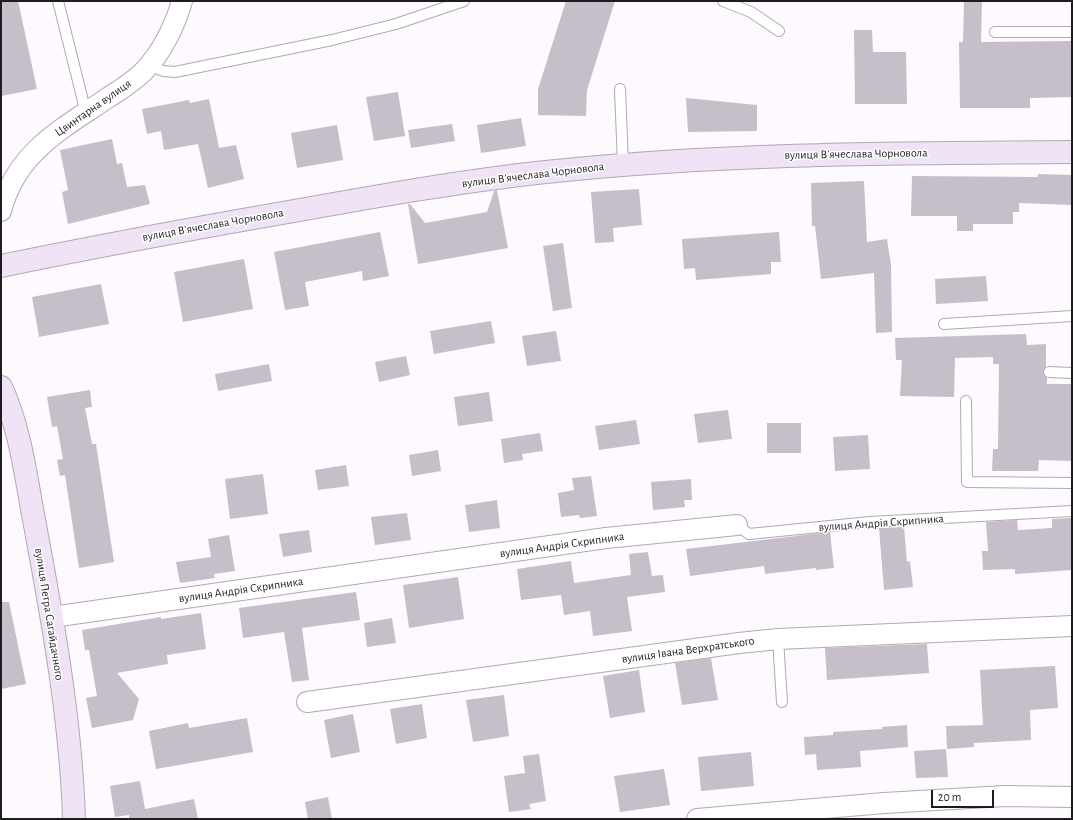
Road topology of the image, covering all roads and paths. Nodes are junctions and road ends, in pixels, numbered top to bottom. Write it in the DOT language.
graph roads {
  1 [pos="58,1"];
  2 [pos="182,1"];
  3 [pos="464,1"];
  4 [pos="723,1"];
  5 [pos="779,30"];
  6 [pos="995,32"];
  7 [pos="1072,32"];
  8 [pos="149,65"];
  9 [pos="620,89"];
  10 [pos="86,113"];
  11 [pos="1072,152"];
  12 [pos="623,165"];
  13 [pos="2,205"];
  14 [pos="1,266"];
  15 [pos="1072,316"];
  16 [pos="944,324"];
  17 [pos="1049,372"];
  18 [pos="1072,373"];
  19 [pos="3,394"];
  20 [pos="966,401"];
  21 [pos="1072,483"];
  22 [pos="1072,511"];
  23 [pos="737,525"];
  24 [pos="52,617"];
  25 [pos="1072,626"];
  26 [pos="778,639"];
  27 [pos="307,702"];
  28 [pos="782,702"];
  29 [pos="1072,797"];
  30 [pos="74,819"];
  31 [pos="698,819"];
  1 -- 10 [label="lane"];
  2 -- 8 [label="street, Цвинтарна вулиця"];
  3 -- 8 [label="lane"];
  4 -- 5 [label="lane"];
  6 -- 7 [label="lane"];
  8 -- 10 [label="street, Цвинтарна вулиця"];
  9 -- 12 [label="lane"];
  10 -- 13 [label="street, Цвинтарна вулиця"];
  11 -- 12 [label="street, вулиця Вʼячеслава Чорновола"];
  12 -- 14 [label="street, вулиця Вʼячеслава Чорновола"];
  15 -- 16 [label="lane"];
  17 -- 18 [label="lane"];
  19 -- 24 [label="street, вулиця Петра Сагайдачного"];
  20 -- 21 [label="lane"];
  22 -- 23 [label="lane, вулиця Андрія Скрипника"];
  23 -- 24 [label="street, вулиця Андрія Скрипника"];
  24 -- 30 [label="street, вулиця Петра Сагайдачного"];
  25 -- 26 [label="street, вулиця Івана Верхратського"];
  26 -- 27 [label="street, вулиця Івана Верхратського"];
  26 -- 28 [label="lane"];
  29 -- 31 [label="street"];
}
